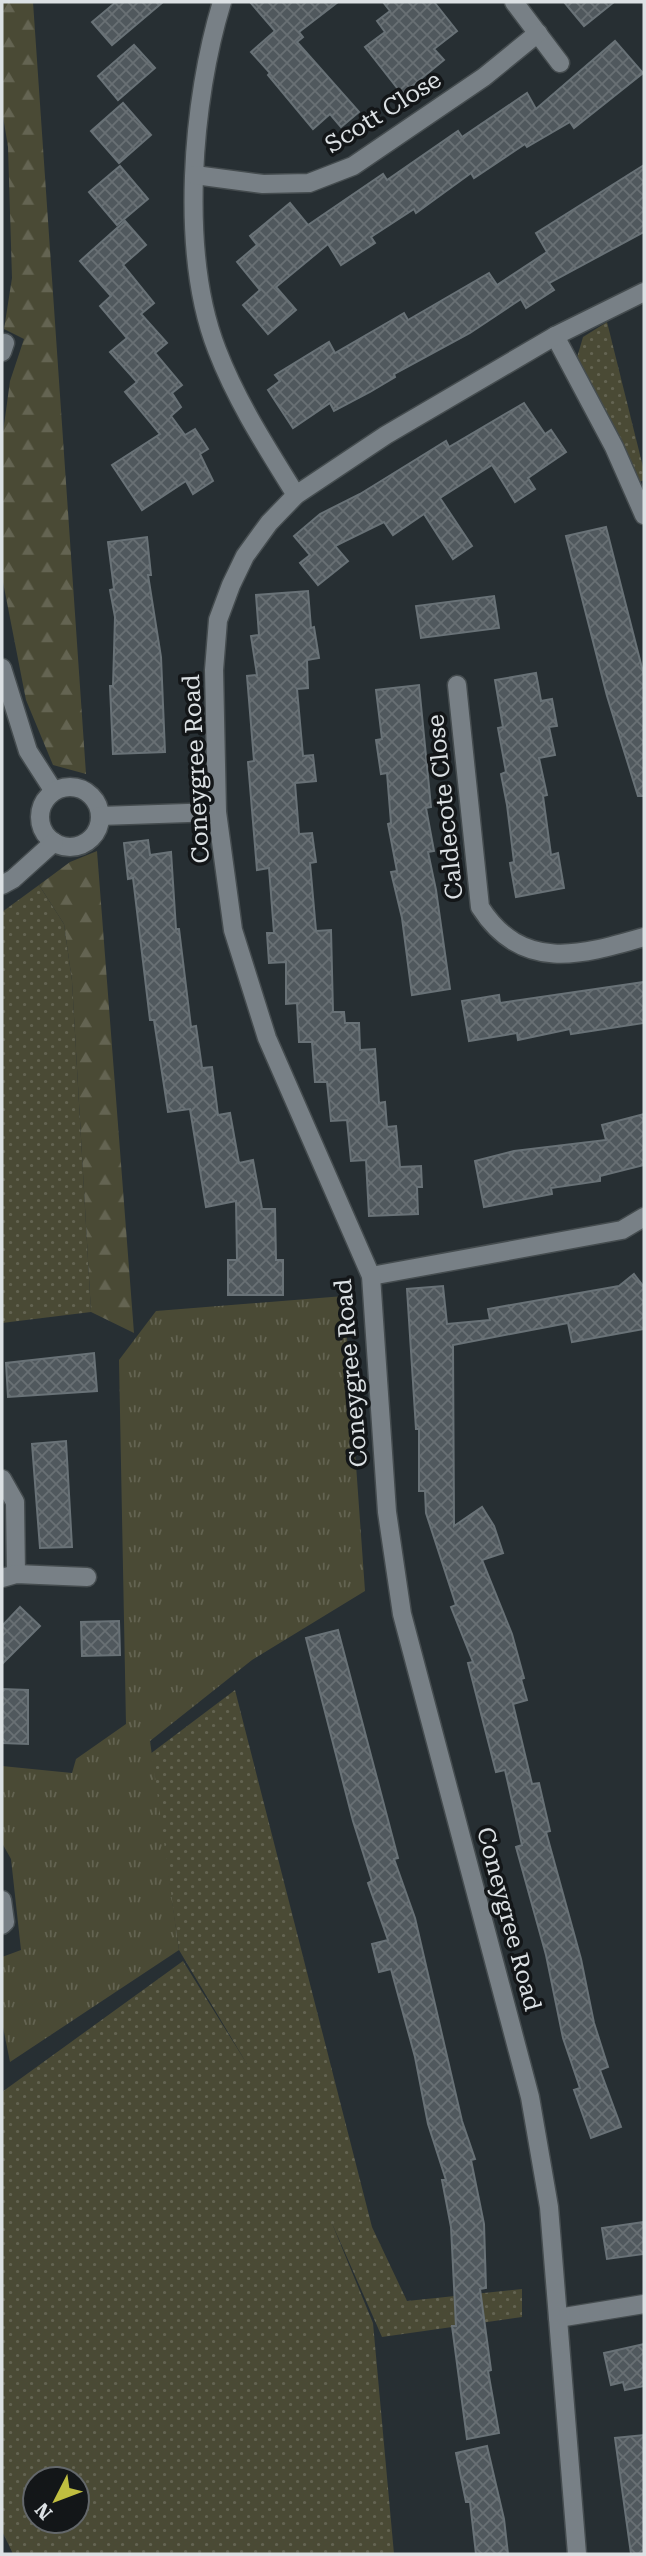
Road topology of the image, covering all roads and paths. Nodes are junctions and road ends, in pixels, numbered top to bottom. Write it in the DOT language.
graph roads {
  1 [pos="222,2"];
  2 [pos="514,2"];
  3 [pos="538,33"];
  4 [pos="560,63"];
  5 [pos="195,175"];
  6 [pos="644,292"];
  7 [pos="555,336"];
  8 [pos="296,495"];
  9 [pos="644,515"];
  10 [pos="2,668"];
  11 [pos="457,685"];
  12 [pos="53,790"];
  13 [pos="217,812"];
  14 [pos="100,816"];
  15 [pos="54,842"];
  16 [pos="2,885"];
  17 [pos="644,937"];
  18 [pos="644,1217"];
  19 [pos="371,1276"];
  20 [pos="2,1479"];
  21 [pos="9,1576"];
  22 [pos="88,1577"];
  23 [pos="2,1900"];
  24 [pos="2,1925"];
  25 [pos="644,2304"];
  26 [pos="558,2318"];
  27 [pos="577,2554"];
  1 -- 5 [label="street"];
  2 -- 3 [label="street"];
  3 -- 4 [label="street"];
  3 -- 5 [label="street, Scott Close"];
  5 -- 8 [label="street"];
  6 -- 7 [label="street, Coneygree Road"];
  7 -- 8 [label="street, Coneygree Road"];
  7 -- 9 [label="street"];
  8 -- 13 [label="street, Coneygree Road"];
  10 -- 12 [label="street"];
  11 -- 17 [label="street, Caldecote Close"];
  12 -- 14 [label="street"];
  12 -- 15 [label="street"];
  13 -- 14 [label="street"];
  13 -- 19 [label="street, Coneygree Road"];
  14 -- 15 [label="street"];
  15 -- 16 [label="street"];
  18 -- 19 [label="street"];
  19 -- 26 [label="street, Coneygree Road"];
  20 -- 21 [label="street"];
  21 -- 22 [label="street"];
  23 -- 24 [label="street"];
  25 -- 26 [label="street"];
  26 -- 27 [label="street, Coneygree Road"];
}
